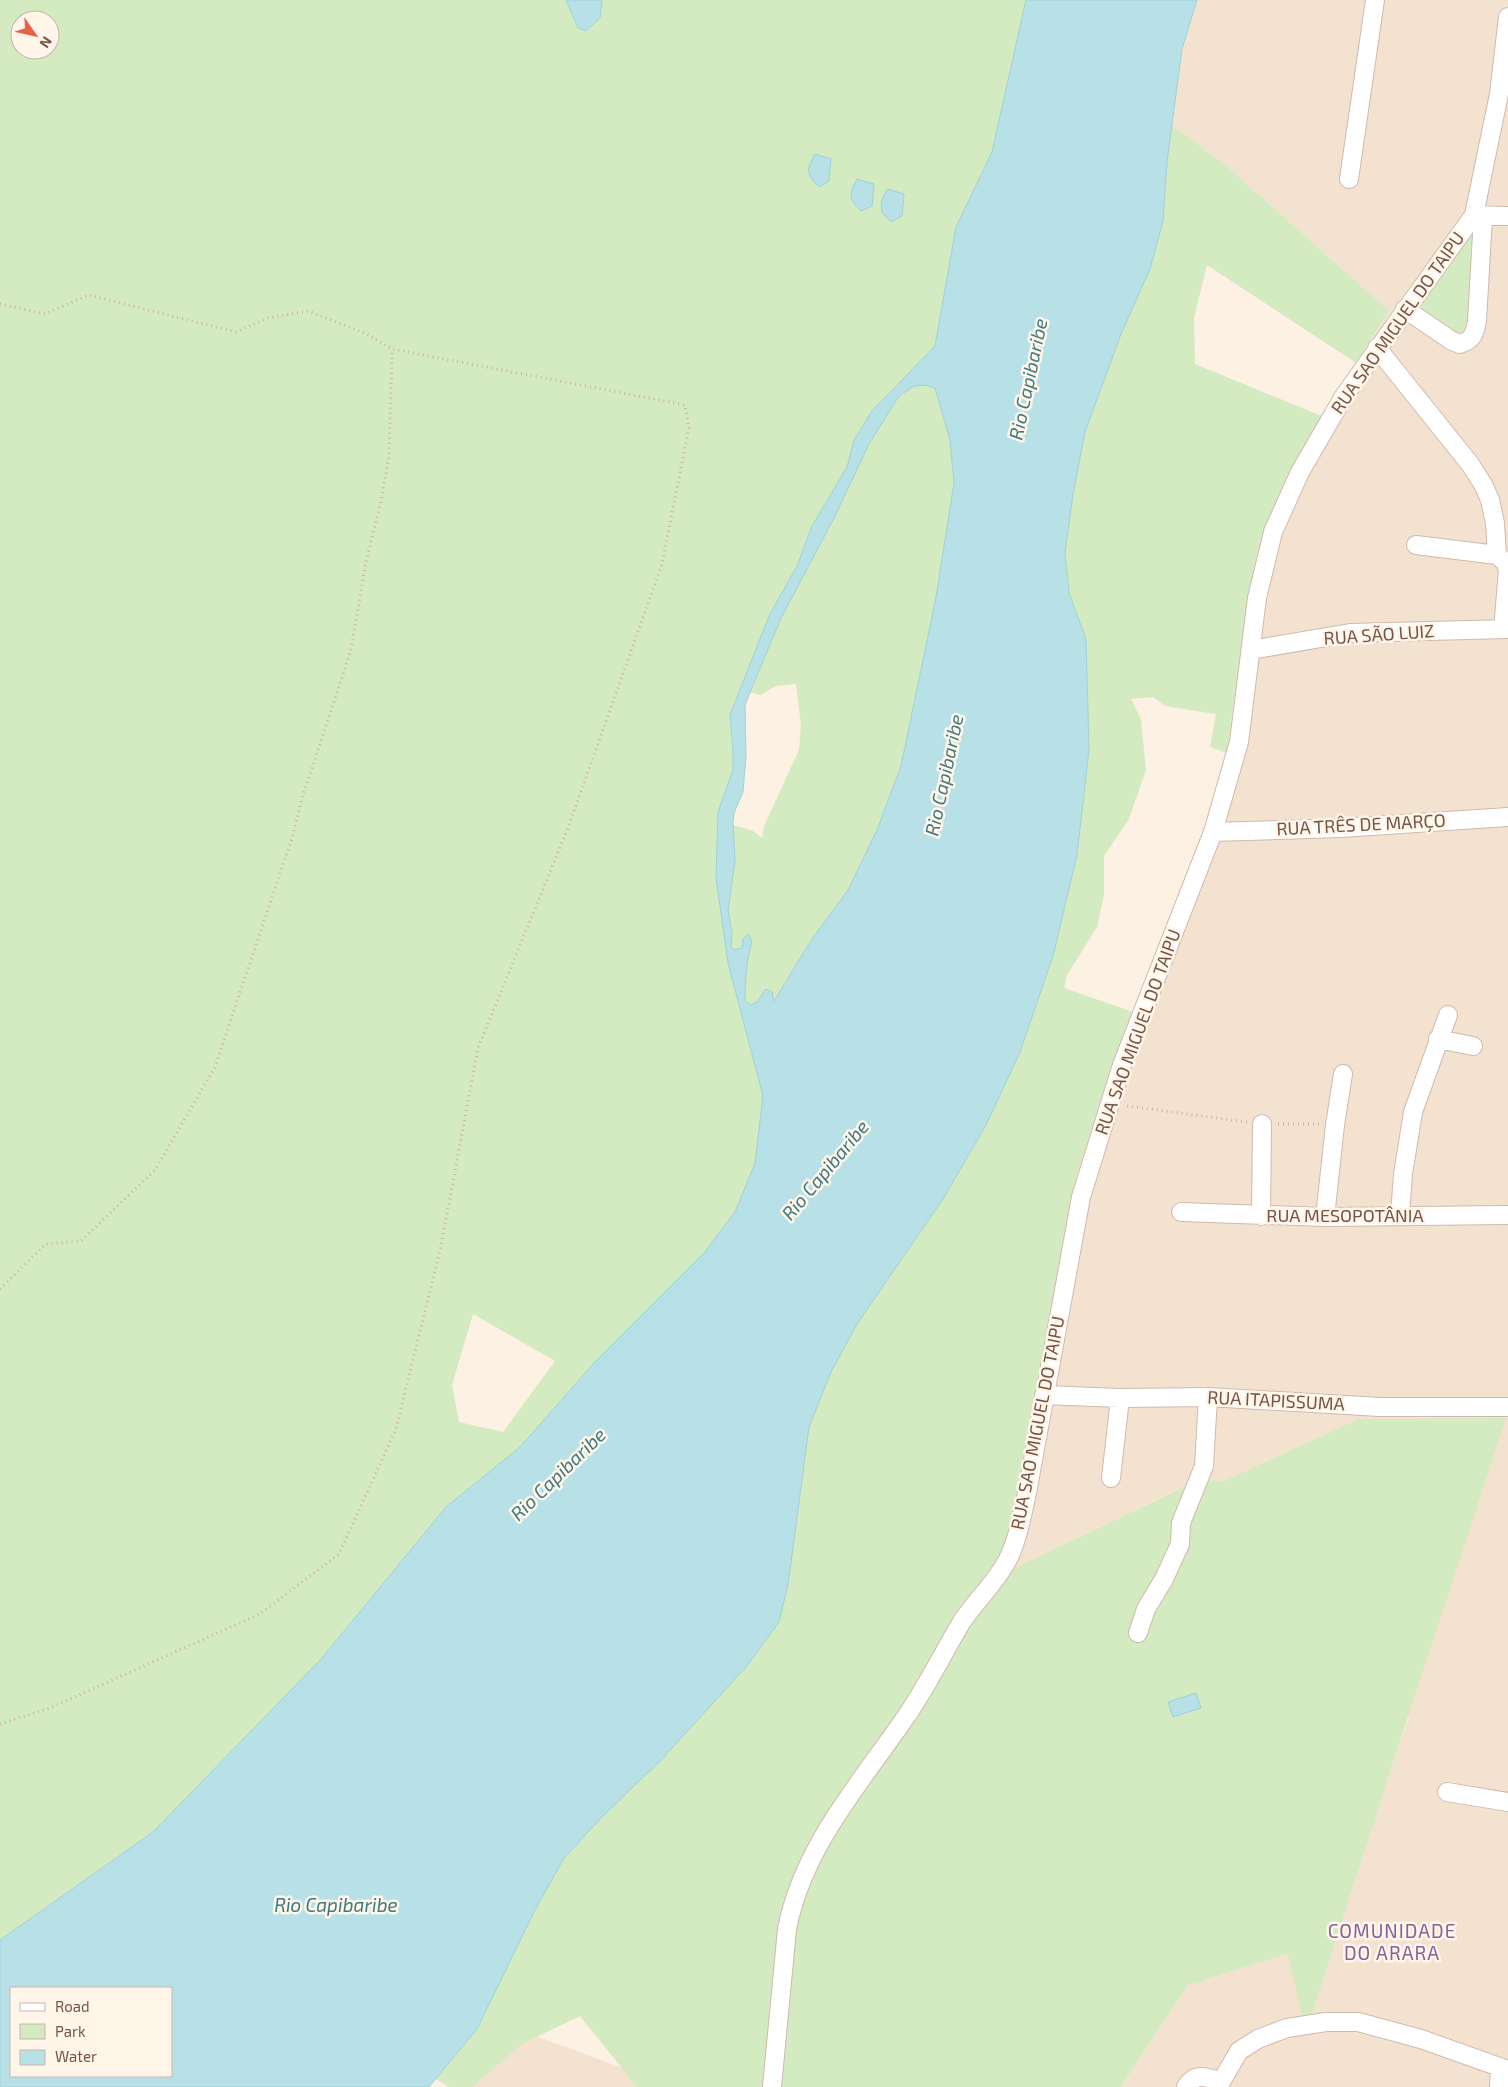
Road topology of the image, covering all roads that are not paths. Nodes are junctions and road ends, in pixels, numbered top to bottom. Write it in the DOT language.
graph roads {
  1 [pos="1375,0"];
  2 [pos="1508,17"];
  3 [pos="1349,179"];
  4 [pos="1479,216"];
  5 [pos="1508,216"];
  6 [pos="1405,309"];
  7 [pos="1377,348"];
  8 [pos="1416,545"];
  9 [pos="1497,555"];
  10 [pos="1506,629"];
  11 [pos="1251,650"];
  12 [pos="1508,817"];
  13 [pos="1213,832"];
  14 [pos="1448,1015"];
  15 [pos="1438,1040"];
  16 [pos="1473,1046"];
  17 [pos="1343,1074"];
  18 [pos="1262,1124"];
  19 [pos="1181,1212"];
  20 [pos="1400,1215"];
  21 [pos="1508,1215"];
  22 [pos="1261,1216"];
  23 [pos="1325,1218"];
  24 [pos="1044,1395"];
  25 [pos="1208,1397"];
  26 [pos="1120,1398"];
  27 [pos="1508,1408"];
  28 [pos="1111,1478"];
  29 [pos="1138,1632"];
  30 [pos="1447,1792"];
  31 [pos="1508,1802"];
  32 [pos="1504,2068"];
  33 [pos="1221,2085"];
  34 [pos="772,2087"];
  35 [pos="1186,2087"];
  36 [pos="1499,2087"];
  1 -- 3 [label="street"];
  2 -- 4 [label="street"];
  4 -- 5 [label="street"];
  4 -- 6 [label="street, RUA SAO MIGUEL DO TAIPU"];
  4 -- 6 [label="street"];
  6 -- 7 [label="street, RUA SAO MIGUEL DO TAIPU"];
  7 -- 9 [label="street"];
  7 -- 11 [label="street, RUA SAO MIGUEL DO TAIPU"];
  8 -- 9 [label="street"];
  9 -- 10 [label="street"];
  10 -- 11 [label="street, RUA SÃO LUIZ"];
  11 -- 13 [label="street, RUA SAO MIGUEL DO TAIPU"];
  12 -- 13 [label="street, RUA TRÊS DE MARÇO"];
  13 -- 24 [label="street, RUA SAO MIGUEL DO TAIPU"];
  14 -- 15 [label="street"];
  15 -- 16 [label="street"];
  15 -- 20 [label="street"];
  17 -- 23 [label="street"];
  18 -- 22 [label="street"];
  19 -- 22 [label="street, RUA MESOPOTÂNIA"];
  20 -- 21 [label="street, RUA MESOPOTÂNIA"];
  20 -- 23 [label="street, RUA MESOPOTÂNIA"];
  22 -- 23 [label="street, RUA MESOPOTÂNIA"];
  24 -- 26 [label="street, RUA ITAPISSUMA"];
  24 -- 34 [label="street, RUA SAO MIGUEL DO TAIPU"];
  25 -- 26 [label="street, RUA ITAPISSUMA"];
  25 -- 27 [label="street, RUA ITAPISSUMA"];
  25 -- 29 [label="street"];
  26 -- 28 [label="street"];
  30 -- 31 [label="street"];
  32 -- 33 [label="street"];
  32 -- 36 [label="street"];
  33 -- 35 [label="street"];
}
